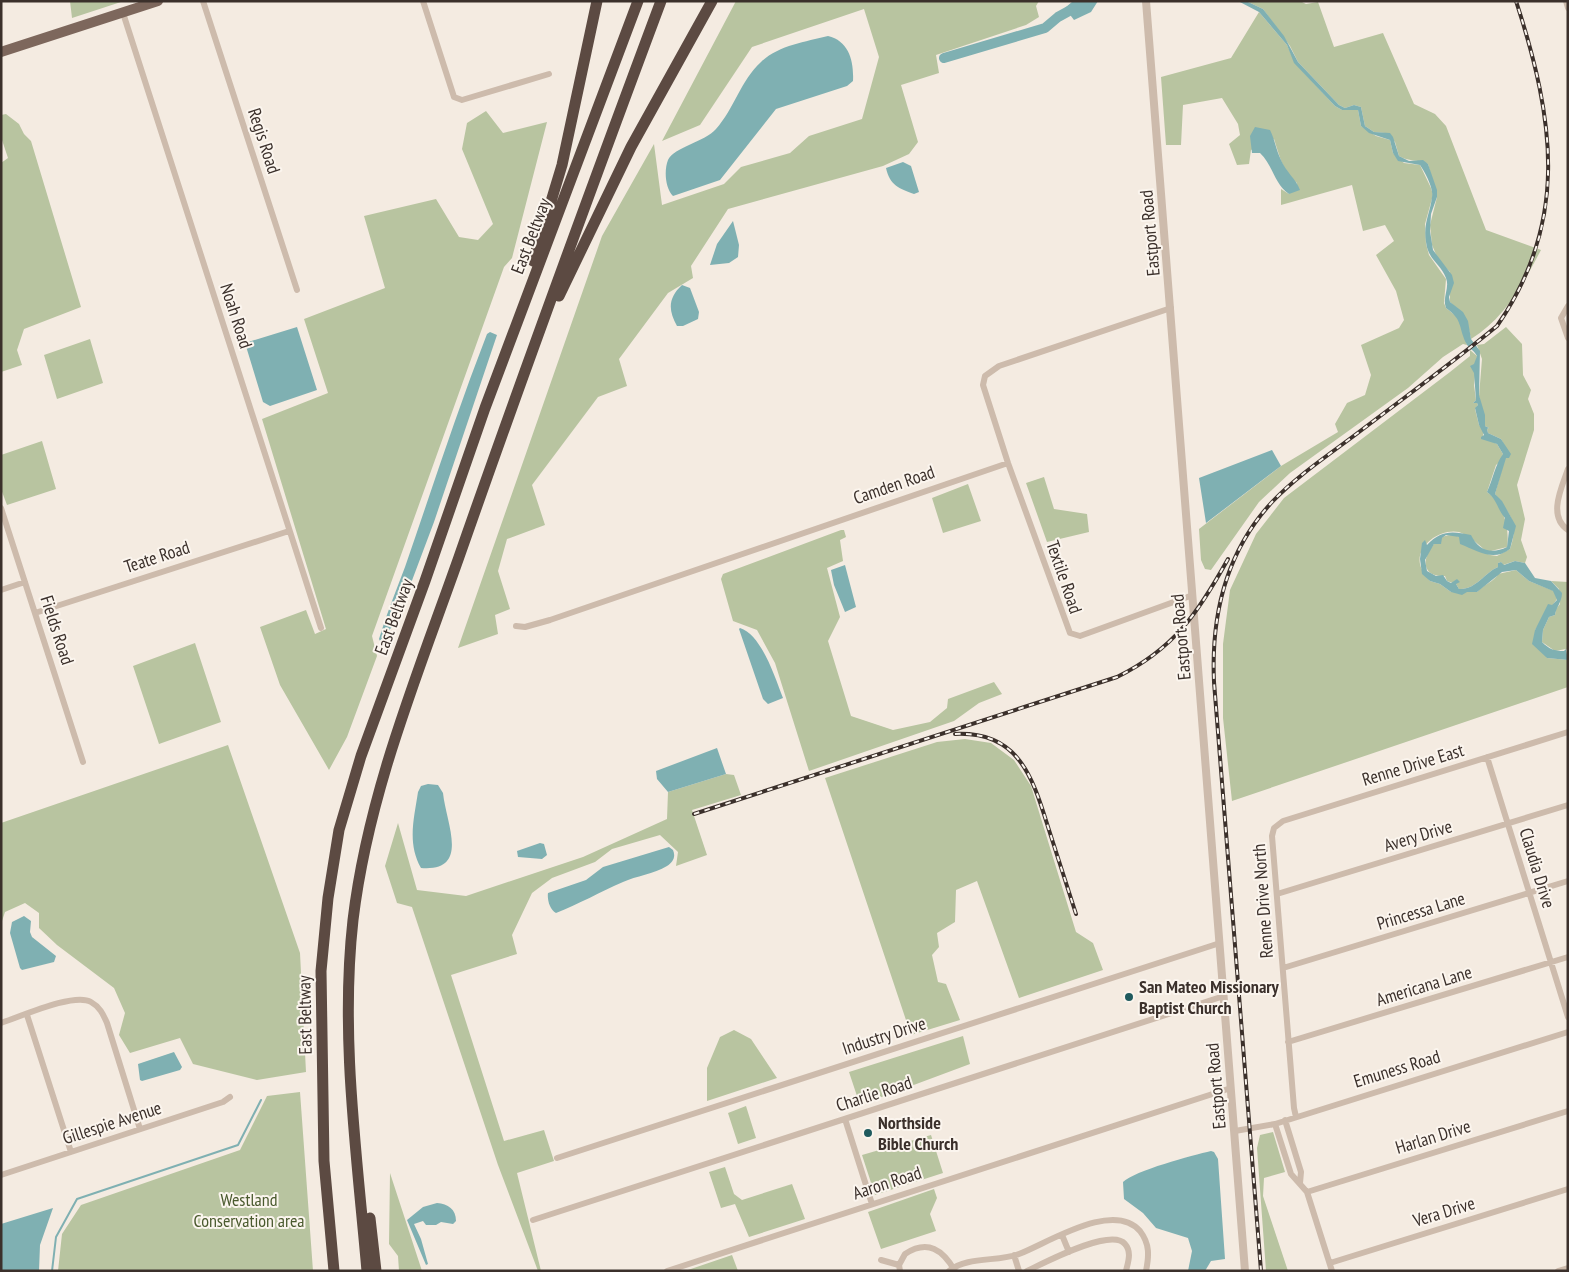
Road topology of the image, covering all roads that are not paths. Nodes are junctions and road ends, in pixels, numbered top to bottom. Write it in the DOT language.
graph roads {
  1 [pos="158,1"];
  2 [pos="203,1"];
  3 [pos="423,1"];
  4 [pos="597,1"];
  5 [pos="638,1"];
  6 [pos="661,1"];
  7 [pos="712,1"];
  8 [pos="1146,1"];
  9 [pos="1566,1"];
  10 [pos="1568,8"];
  11 [pos="123,13"];
  12 [pos="1,52"];
  13 [pos="549,74"];
  14 [pos="297,290"];
  15 [pos="1568,306"];
  16 [pos="1171,308"];
  17 [pos="1568,338"];
  18 [pos="531,357"];
  19 [pos="485,408"];
  20 [pos="1008,463"];
  21 [pos="1568,469"];
  22 [pos="1,508"];
  23 [pos="1563,529"];
  24 [pos="289,531"];
  25 [pos="25,582"];
  26 [pos="1,590"];
  27 [pos="1193,595"];
  28 [pos="35,613"];
  29 [pos="516,626"];
  30 [pos="321,628"];
  31 [pos="1568,732"];
  32 [pos="1487,757"];
  33 [pos="83,762"];
  34 [pos="1568,805"];
  35 [pos="1508,824"];
  36 [pos="1273,832"];
  37 [pos="1568,881"];
  38 [pos="1529,893"];
  39 [pos="1277,894"];
  40 [pos="1220,943"];
  41 [pos="1568,956"];
  42 [pos="1551,962"];
  43 [pos="1283,968"];
  44 [pos="1224,996"];
  45 [pos="27,1014"];
  46 [pos="1568,1017"];
  47 [pos="1,1023"];
  48 [pos="1568,1032"];
  49 [pos="1288,1042"];
  50 [pos="1231,1088"];
  51 [pos="230,1097"];
  52 [pos="1568,1111"];
  53 [pos="1296,1117"];
  54 [pos="845,1119"];
  55 [pos="1285,1120"];
  56 [pos="354,1123"];
  57 [pos="1275,1124"];
  58 [pos="140,1130"];
  59 [pos="1234,1131"];
  60 [pos="71,1152"];
  61 [pos="557,1158"];
  62 [pos="324,1162"];
  63 [pos="2,1173"];
  64 [pos="1300,1183"];
  65 [pos="1568,1189"];
  66 [pos="1307,1192"];
  67 [pos="872,1204"];
  68 [pos="533,1220"];
  69 [pos="1062,1235"];
  70 [pos="1069,1252"];
  71 [pos="1014,1255"];
  72 [pos="881,1260"];
  73 [pos="1330,1263"];
  74 [pos="900,1268"];
  75 [pos="1568,1268"];
  76 [pos="953,1270"];
  77 [pos="330,1271"];
  78 [pos="334,1271"];
  79 [pos="367,1271"];
  80 [pos="376,1271"];
  81 [pos="667,1271"];
  82 [pos="1019,1271"];
  83 [pos="1027,1271"];
  84 [pos="1126,1271"];
  85 [pos="1146,1271"];
  86 [pos="1246,1271"];
  87 [pos="1332,1271"];
  88 [pos="1558,1271"];
  1 -- 11 [label="main road"];
  2 -- 14 [label="street, Regis Road"];
  3 -- 13 [label="street"];
  4 -- 19 [label="highway"];
  5 -- 19 [label="highway, East Beltway"];
  6 -- 18 [label="highway"];
  7 -- 18 [label="highway"];
  8 -- 16 [label="street, Eastport Road"];
  9 -- 10 [label="street"];
  11 -- 12 [label="main road"];
  11 -- 24 [label="street, Noah Road"];
  15 -- 17 [label="street"];
  16 -- 20 [label="street"];
  16 -- 27 [label="street, Eastport Road"];
  18 -- 56 [label="highway"];
  19 -- 62 [label="highway, East Beltway"];
  20 -- 27 [label="street, Textile Road"];
  20 -- 29 [label="street, Camden Road"];
  21 -- 23 [label="street"];
  22 -- 25 [label="street, Fields Road"];
  24 -- 28 [label="street, Teate Road"];
  24 -- 30 [label="street, Noah Road"];
  25 -- 26 [label="street"];
  25 -- 28 [label="street, Fields Road"];
  27 -- 40 [label="street, Eastport Road"];
  28 -- 33 [label="street, Fields Road"];
  31 -- 32 [label="street, Renne Drive East"];
  32 -- 35 [label="street, Claudia Drive"];
  32 -- 36 [label="street, Renne Drive East"];
  34 -- 35 [label="street, Avery Drive"];
  35 -- 38 [label="street, Claudia Drive"];
  35 -- 39 [label="street, Avery Drive"];
  36 -- 39 [label="street, Renne Drive North"];
  37 -- 38 [label="street, Princessa Lane"];
  38 -- 42 [label="street, Claudia Drive"];
  38 -- 43 [label="street, Princessa Lane"];
  39 -- 43 [label="street, Renne Drive North"];
  40 -- 44 [label="street, Eastport Road"];
  40 -- 61 [label="street, Industry Drive"];
  41 -- 42 [label="street, Americana Lane"];
  42 -- 46 [label="street, Claudia Drive"];
  42 -- 49 [label="street, Americana Lane"];
  43 -- 49 [label="street, Renne Drive North"];
  44 -- 50 [label="street, Eastport Road"];
  44 -- 54 [label="street, Charlie Road"];
  45 -- 47 [label="street"];
  45 -- 58 [label="street"];
  45 -- 60 [label="street"];
  48 -- 53 [label="street, Emuness Road"];
  49 -- 53 [label="street, Renne Drive North"];
  50 -- 59 [label="street, Eastport Road"];
  50 -- 67 [label="street, Aaron Road"];
  51 -- 58 [label="street, Gillespie Avenue"];
  52 -- 66 [label="street, Harlan Drive"];
  53 -- 55 [label="street, Emuness Road"];
  54 -- 67 [label="street"];
  54 -- 68 [label="street, Charlie Road"];
  55 -- 57 [label="street, Emuness Road"];
  55 -- 64 [label="street"];
  56 -- 79 [label="highway"];
  56 -- 80 [label="highway"];
  57 -- 59 [label="street, Emuness Road"];
  57 -- 64 [label="street"];
  58 -- 60 [label="street, Gillespie Avenue"];
  59 -- 86 [label="street, Eastport Road"];
  60 -- 63 [label="street, Gillespie Avenue"];
  62 -- 77 [label="highway"];
  62 -- 78 [label="highway, East Beltway"];
  64 -- 66 [label="street"];
  65 -- 73 [label="street, Vera Drive"];
  66 -- 73 [label="street"];
  67 -- 81 [label="street, Aaron Road"];
  69 -- 70 [label="street"];
  69 -- 71 [label="street"];
  69 -- 85 [label="street"];
  70 -- 83 [label="street"];
  70 -- 84 [label="street"];
  71 -- 76 [label="street"];
  71 -- 82 [label="street"];
  72 -- 74 [label="street"];
  73 -- 87 [label="street"];
  74 -- 76 [label="street"];
  75 -- 88 [label="street"];
}
